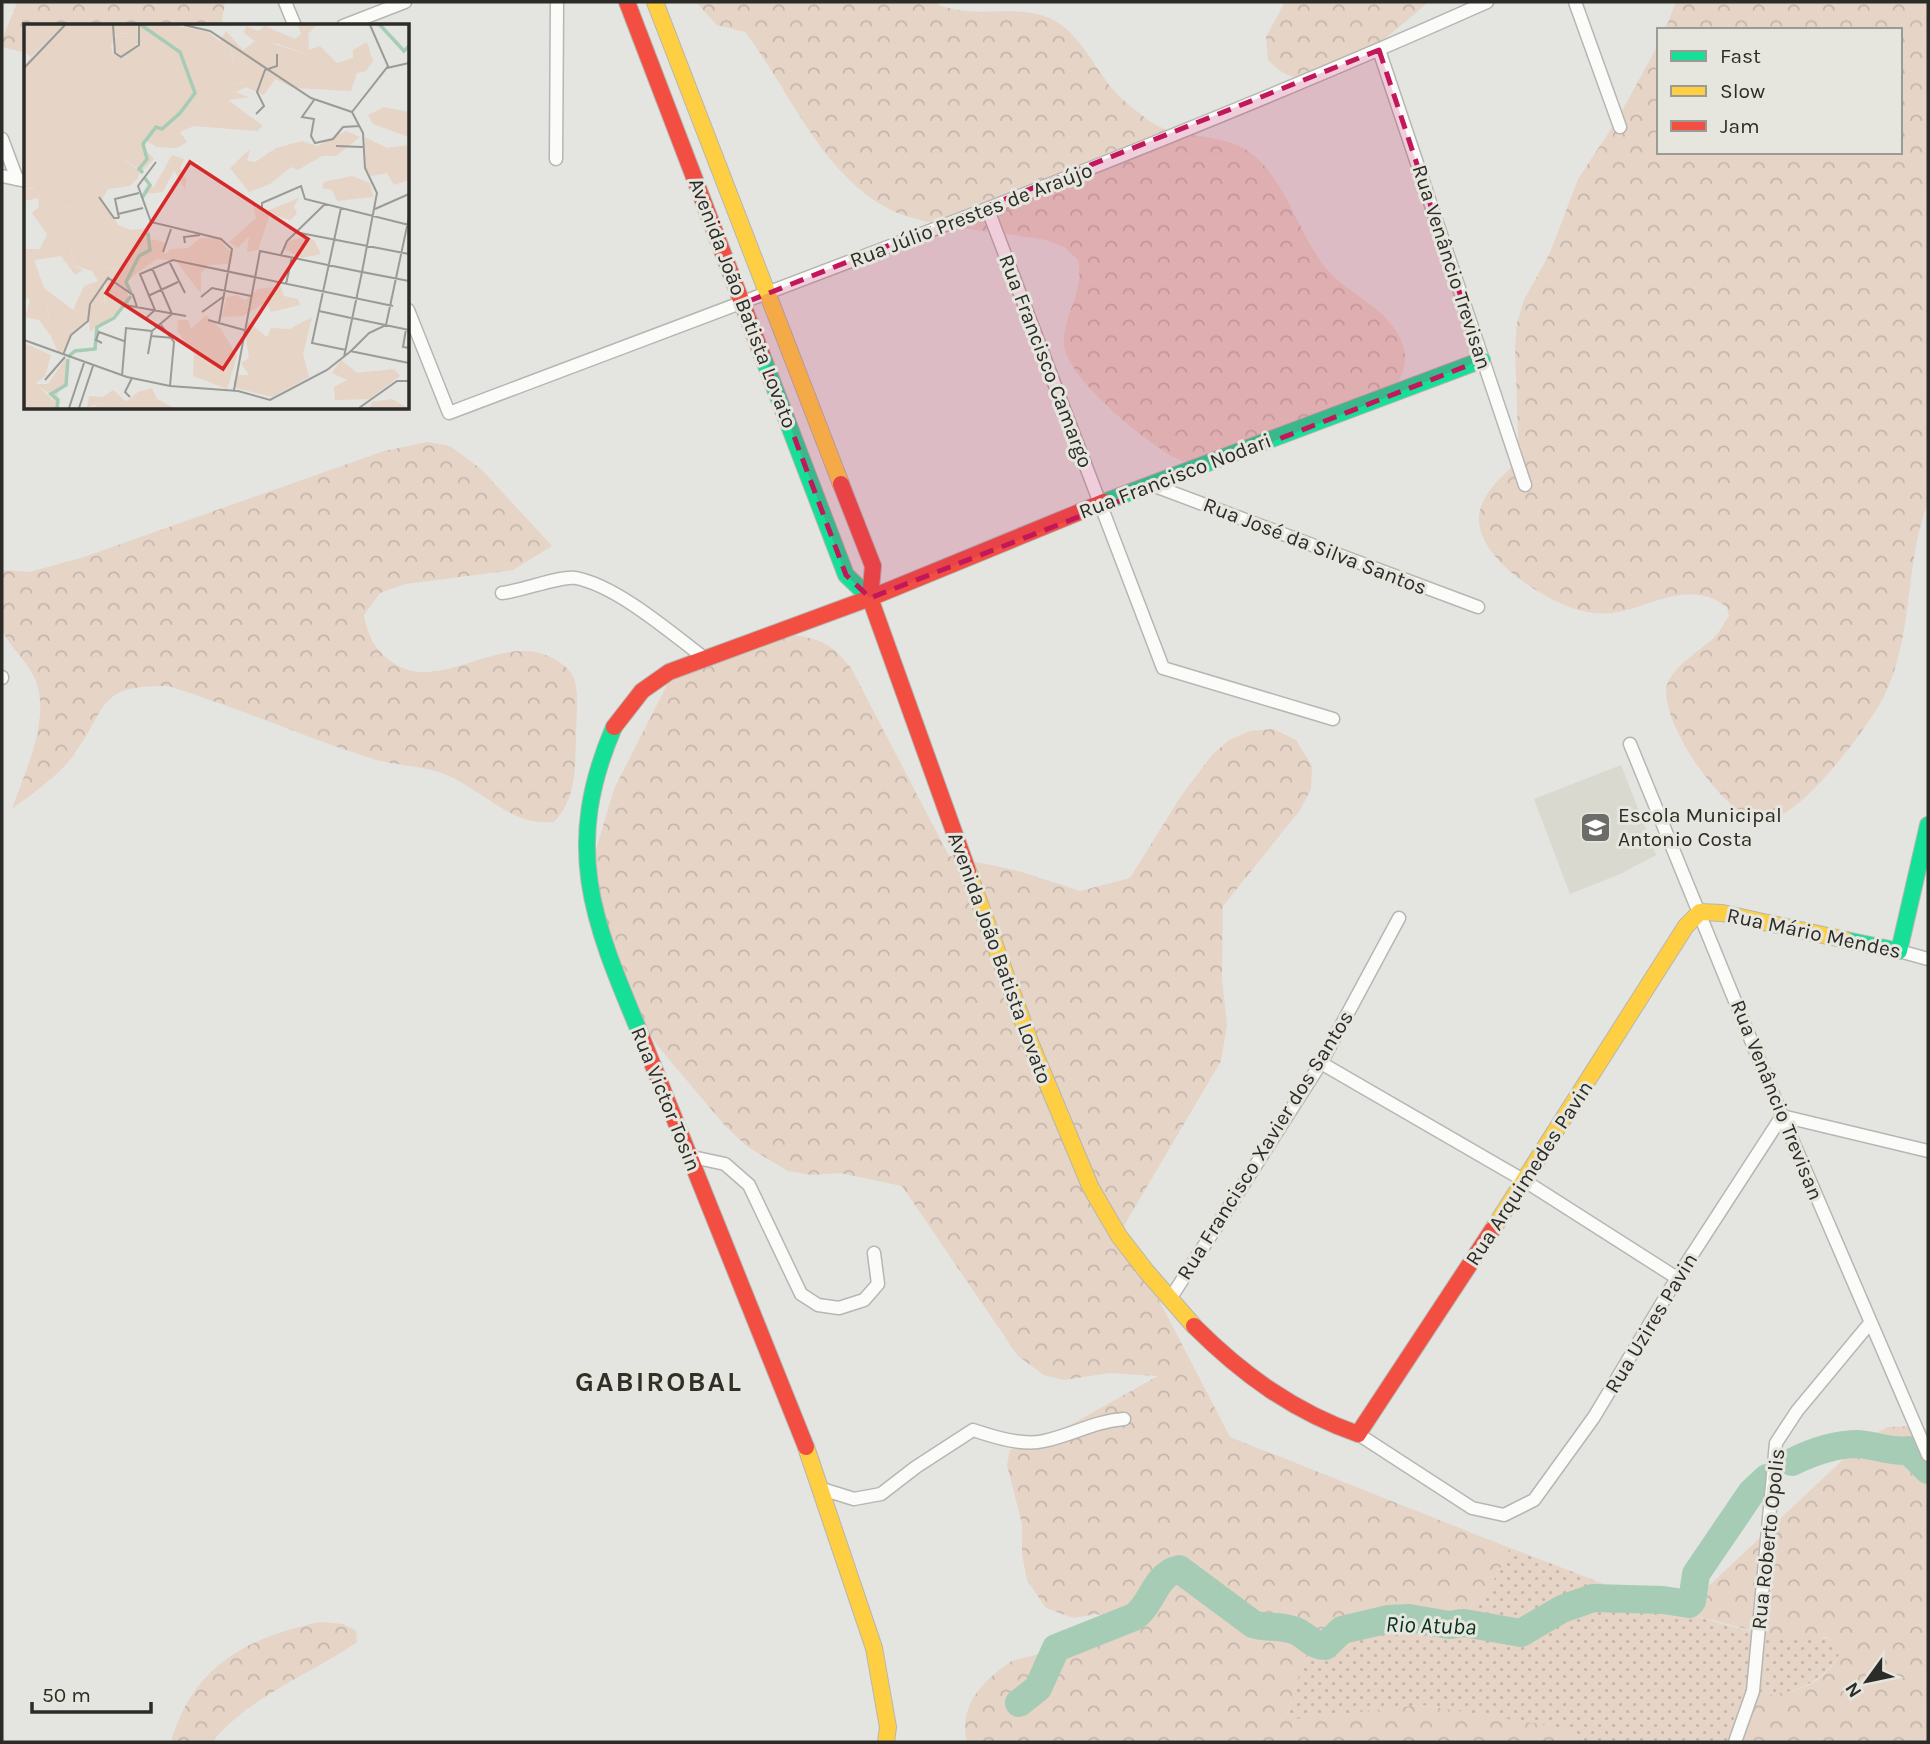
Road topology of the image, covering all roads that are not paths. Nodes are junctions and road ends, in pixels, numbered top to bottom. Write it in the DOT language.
graph roads {
  1 [pos="285,2"];
  2 [pos="405,2"];
  3 [pos="557,2"];
  4 [pos="627,2"];
  5 [pos="655,2"];
  6 [pos="1487,2"];
  7 [pos="1575,2"];
  8 [pos="294,24"];
  9 [pos="348,24"];
  10 [pos="1379,50"];
  11 [pos="1620,127"];
  12 [pos="2,139"];
  13 [pos="556,159"];
  14 [pos="2,176"];
  15 [pos="22,180"];
  16 [pos="988,210"];
  17 [pos="767,293"];
  18 [pos="744,303"];
  19 [pos="410,315"];
  20 [pos="1482,360"];
  21 [pos="1152,485"];
  22 [pos="1525,485"];
  23 [pos="1100,504"];
  24 [pos="502,593"];
  25 [pos="870,598"];
  26 [pos="1478,607"];
  27 [pos="703,657"];
  28 [pos="1333,719"];
  29 [pos="1630,744"];
  30 [pos="1928,825"];
  31 [pos="1700,912"];
  32 [pos="1399,918"];
  33 [pos="1899,951"];
  34 [pos="1928,959"];
  35 [pos="1321,1063"];
  36 [pos="1782,1116"];
  37 [pos="1928,1152"];
  38 [pos="688,1156"];
  39 [pos="1525,1181"];
  40 [pos="874,1253"];
  41 [pos="1677,1278"];
  42 [pos="1170,1299"];
  43 [pos="1870,1323"];
  44 [pos="1124,1419"];
  45 [pos="1358,1434"];
  46 [pos="1928,1455"];
  47 [pos="822,1489"];
  48 [pos="886,1742"];
  49 [pos="1735,1742"];
  1 -- 8 [label="street"];
  2 -- 9 [label="street"];
  3 -- 13 [label="street"];
  4 -- 18 [label="street, Avenida João Batista Lovato"];
  5 -- 17 [label="street, Avenida João Batista Lovato"];
  6 -- 10 [label="street, Rua Júlio Prestes de Araújo"];
  7 -- 11 [label="street"];
  10 -- 16 [label="street, Rua Júlio Prestes de Araújo"];
  10 -- 20 [label="street, Rua Venâncio Trevisan"];
  12 -- 15 [label="street"];
  14 -- 15 [label="street"];
  16 -- 17 [label="street, Rua Júlio Prestes de Araújo"];
  16 -- 23 [label="street, Rua Francisco Camargo"];
  17 -- 18 [label="street, Rua Júlio Prestes de Araújo"];
  17 -- 25 [label="street, Avenida João Batista Lovato"];
  18 -- 19 [label="street, Rua Júlio Prestes de Araújo"];
  18 -- 25 [label="street, Avenida João Batista Lovato"];
  20 -- 21 [label="street, Rua Francisco Nodari"];
  20 -- 22 [label="street, Rua Venâncio Trevisan"];
  21 -- 23 [label="street, Rua Francisco Nodari"];
  21 -- 26 [label="street, Rua José da Silva Santos"];
  23 -- 25 [label="street, Rua Francisco Nodari"];
  23 -- 28 [label="street, Rua Francisco Camargo"];
  24 -- 27 [label="street"];
  25 -- 27 [label="street, Rua Victor Tosin"];
  25 -- 42 [label="street, Avenida João Batista Lovato"];
  27 -- 38 [label="street, Rua Victor Tosin"];
  29 -- 31 [label="street, Rua Venâncio Trevisan"];
  30 -- 33 [label="street"];
  31 -- 33 [label="street, Rua Mário Mendes"];
  31 -- 36 [label="street, Rua Venâncio Trevisan"];
  31 -- 39 [label="street, Rua Arquimedes Pavin"];
  32 -- 35 [label="street, Rua Francisco Xavier dos Santos"];
  33 -- 34 [label="street, Rua Mário Mendes"];
  35 -- 39 [label="street"];
  35 -- 42 [label="street, Rua Francisco Xavier dos Santos"];
  36 -- 37 [label="street"];
  36 -- 41 [label="street, Rua Uzires Pavin"];
  36 -- 43 [label="street, Rua Venâncio Trevisan"];
  38 -- 40 [label="street"];
  38 -- 47 [label="street, Rua Victor Tosin"];
  39 -- 41 [label="street"];
  39 -- 45 [label="street, Rua Arquimedes Pavin"];
  41 -- 45 [label="street, Rua Uzires Pavin"];
  42 -- 45 [label="street, Avenida João Batista Lovato"];
  43 -- 46 [label="street, Rua Venâncio Trevisan"];
  43 -- 49 [label="street, Rua Roberto Opolis"];
  44 -- 47 [label="street"];
  47 -- 48 [label="street, Rua Victor Tosin"];
}
